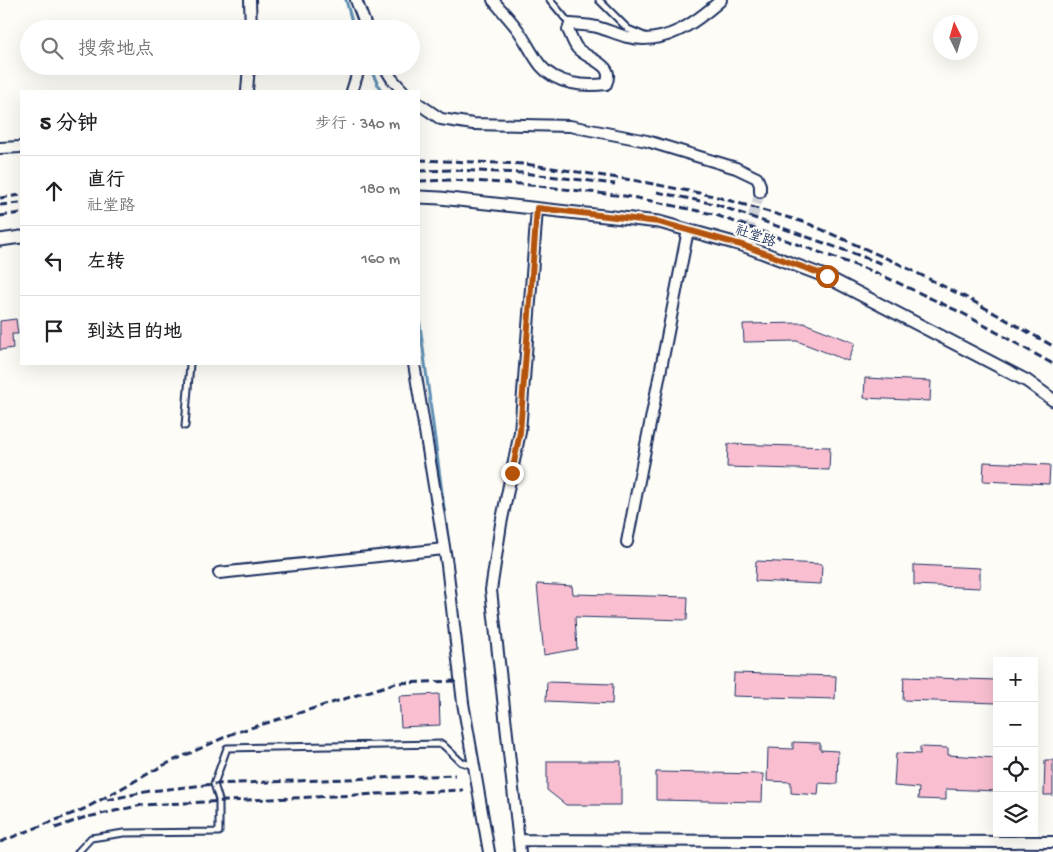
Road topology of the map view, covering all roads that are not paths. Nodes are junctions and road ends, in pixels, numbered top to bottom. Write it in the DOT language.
graph roads {
  1 [pos="250,0"];
  2 [pos="356,0"];
  3 [pos="493,0"];
  4 [pos="550,0"];
  5 [pos="599,0"];
  6 [pos="721,0"];
  7 [pos="251,20"];
  8 [pos="364,20"];
  9 [pos="570,24"];
  10 [pos="649,38"];
  11 [pos="248,75"];
  12 [pos="357,75"];
  13 [pos="390,75"];
  14 [pos="247,90"];
  15 [pos="352,90"];
  16 [pos="402,90"];
  17 [pos="420,105"];
  18 [pos="20,147"];
  19 [pos="0,148"];
  20 [pos="760,192"];
  21 [pos="420,197"];
  22 [pos="537,208"];
  23 [pos="688,230"];
  24 [pos="748,233"];
  25 [pos="20,237"];
  26 [pos="0,240"];
  27 [pos="745,246"];
  28 [pos="190,365"];
  29 [pos="414,365"];
  30 [pos="1053,400"];
  31 [pos="185,426"];
  32 [pos="627,542"];
  33 [pos="444,549"];
  34 [pos="219,573"];
  35 [pos="474,766"];
  36 [pos="519,840"];
  37 [pos="1053,842"];
  38 [pos="860,847"];
  39 [pos="78,852"];
  40 [pos="489,852"];
  41 [pos="520,852"];
  1 -- 7 [label="street"];
  2 -- 8 [label="street"];
  3 -- 9 [label="street"];
  4 -- 9 [label="lane"];
  5 -- 10 [label="lane"];
  6 -- 10 [label="street"];
  9 -- 10 [label="street"];
  11 -- 14 [label="street"];
  12 -- 15 [label="street"];
  13 -- 16 [label="street"];
  17 -- 20 [label="street"];
  18 -- 19 [label="street"];
  21 -- 22 [label="street, 社堂路"];
  22 -- 23 [label="street, 社堂路"];
  22 -- 36 [label="street"];
  23 -- 27 [label="street, 社堂路"];
  23 -- 32 [label="street"];
  24 -- 27 [label="street"];
  25 -- 26 [label="street"];
  27 -- 30 [label="street, 社堂路"];
  28 -- 31 [label="lane"];
  29 -- 33 [label="street"];
  33 -- 34 [label="street"];
  33 -- 35 [label="street"];
  35 -- 39 [label="lane"];
  35 -- 40 [label="street"];
  36 -- 38 [label="street"];
  36 -- 41 [label="street"];
  37 -- 38 [label="street"];
}
